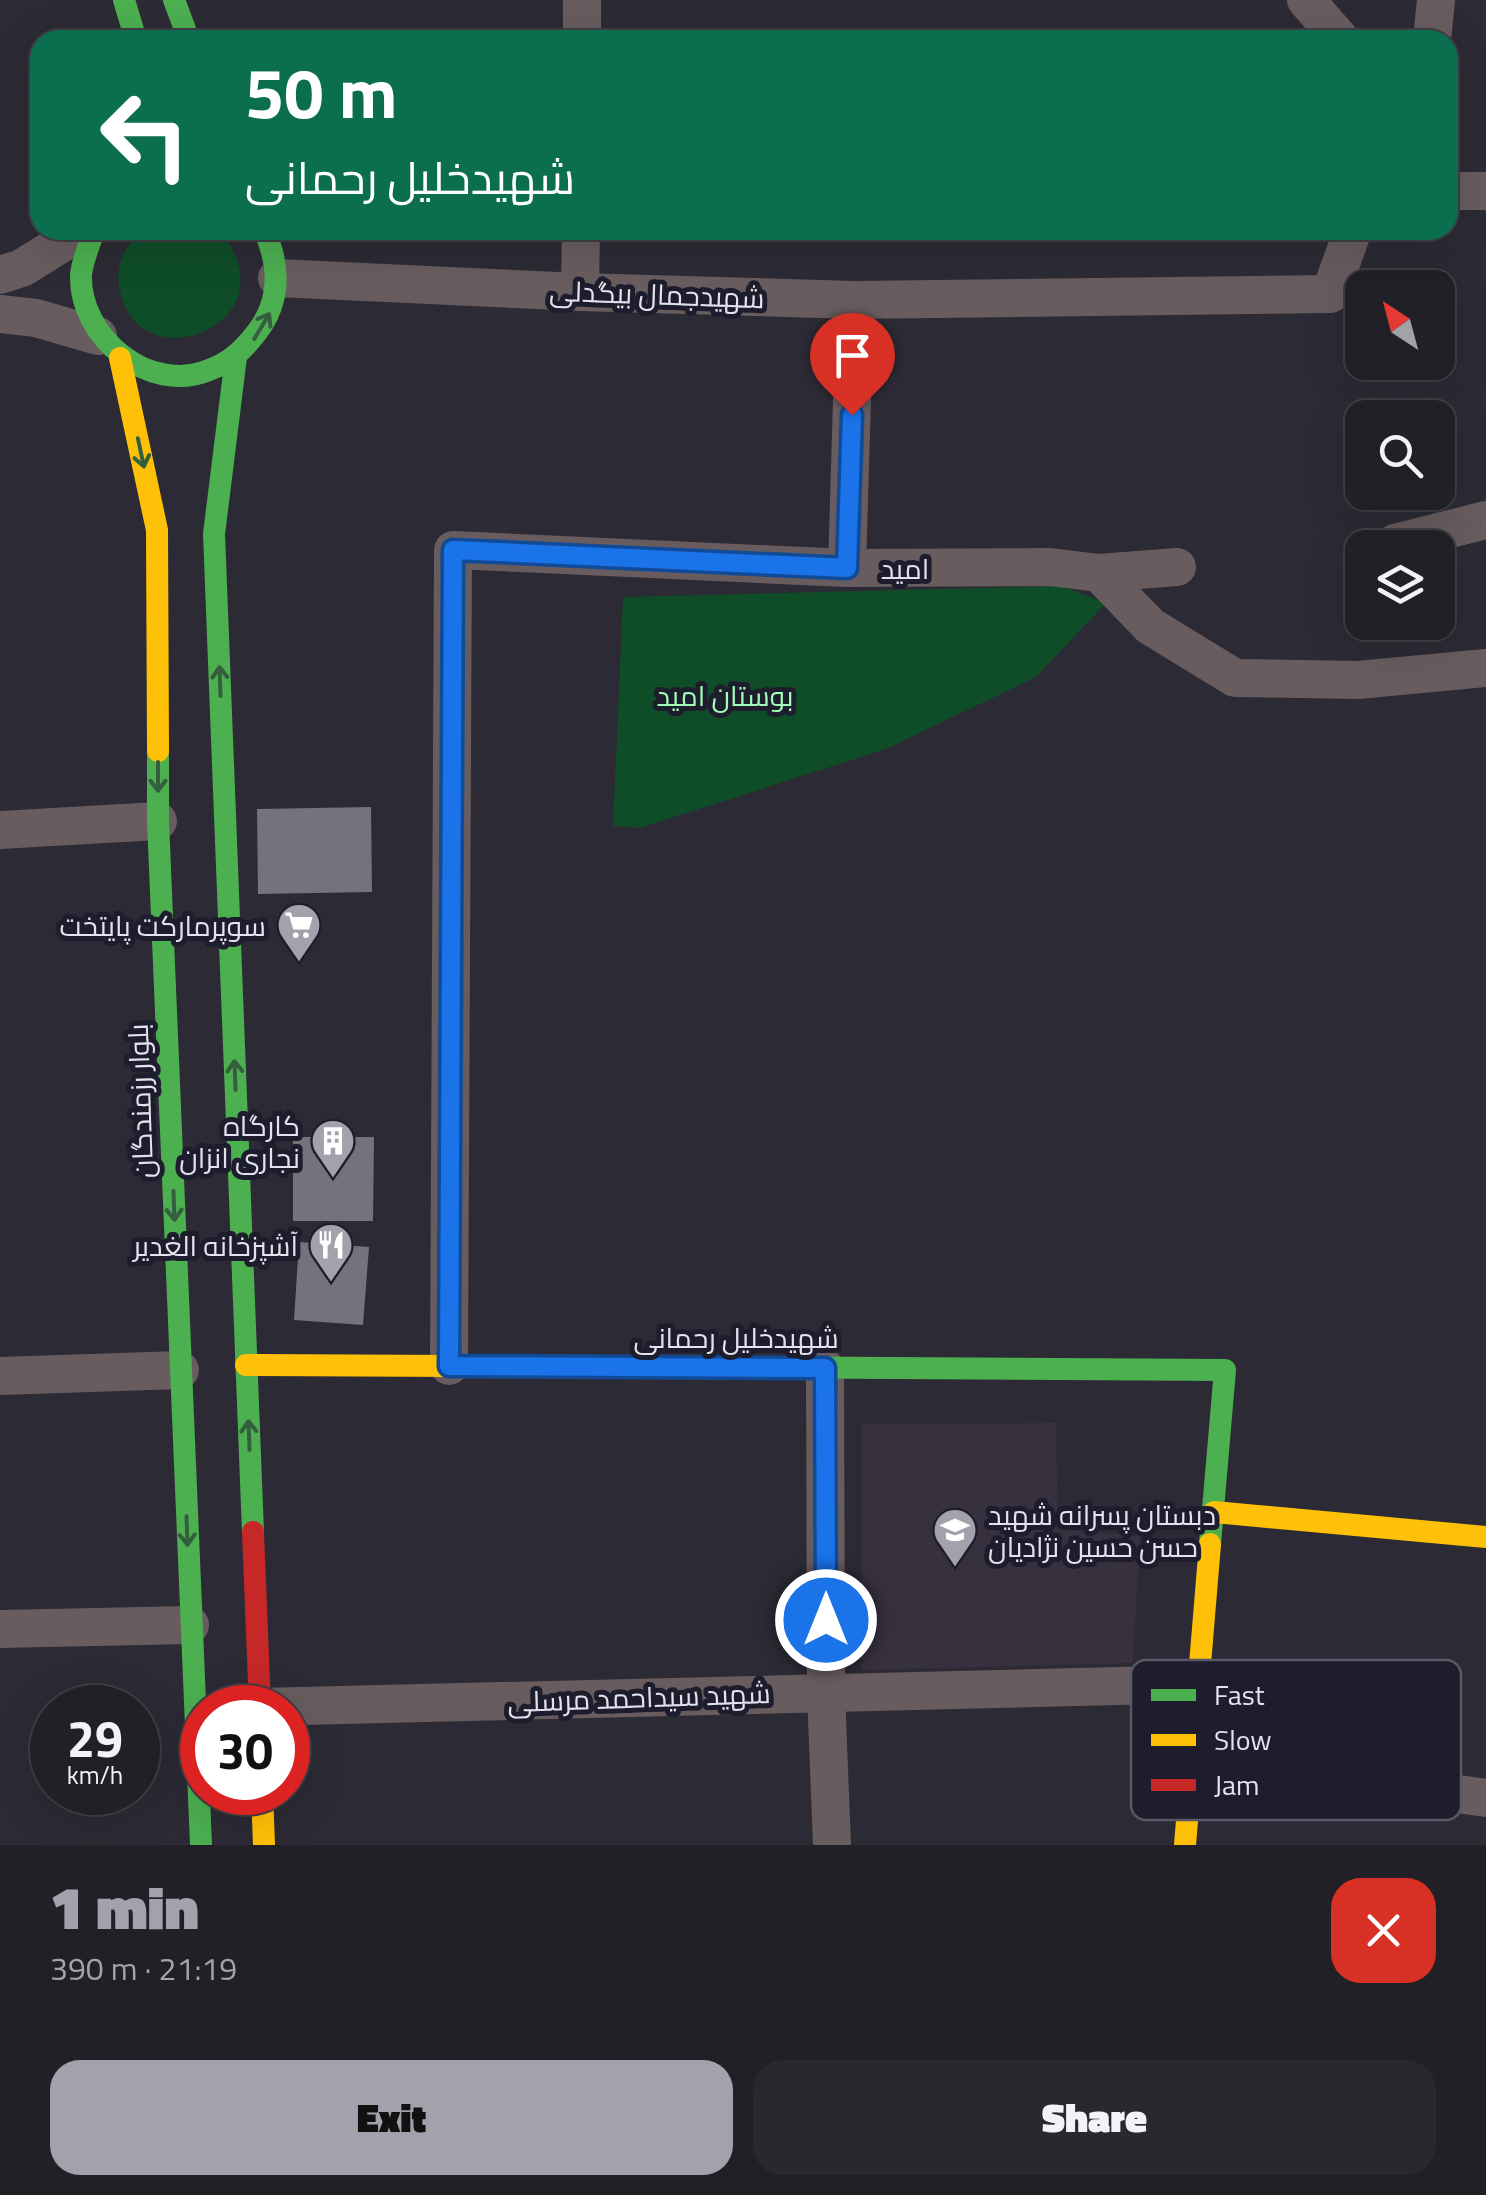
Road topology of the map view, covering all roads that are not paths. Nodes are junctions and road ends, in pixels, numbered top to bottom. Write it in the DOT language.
graph roads {
  1 [pos="124,0"];
  2 [pos="174,0"];
  3 [pos="582,0"];
  4 [pos="1306,0"];
  5 [pos="1436,0"];
  6 [pos="133,30"];
  7 [pos="184,30"];
  8 [pos="582,30"];
  9 [pos="1332,30"];
  10 [pos="1433,30"];
  11 [pos="1458,191"];
  12 [pos="1486,192"];
  13 [pos="68,240"];
  14 [pos="88,240"];
  15 [pos="269,240"];
  16 [pos="581,240"];
  17 [pos="1349,240"];
  18 [pos="0,275"];
  19 [pos="277,278"];
  20 [pos="580,292"];
  21 [pos="855,300"];
  22 [pos="0,314"];
  23 [pos="109,347"];
  24 [pos="236,358"];
  25 [pos="1486,520"];
  26 [pos="1446,530"];
  27 [pos="1176,567"];
  28 [pos="847,568"];
  29 [pos="1099,572"];
  30 [pos="1486,668"];
  31 [pos="158,821"];
  32 [pos="0,830"];
  33 [pos="246,1365"];
  34 [pos="449,1366"];
  35 [pos="825,1368"];
  36 [pos="180,1370"];
  37 [pos="0,1376"];
  38 [pos="1214,1512"];
  39 [pos="1486,1537"];
  40 [pos="190,1625"];
  41 [pos="0,1628"];
  42 [pos="1201,1660"];
  43 [pos="259,1685"];
  44 [pos="1131,1685"];
  45 [pos="826,1692"];
  46 [pos="310,1706"];
  47 [pos="1461,1795"];
  48 [pos="1486,1798"];
  49 [pos="263,1815"];
  50 [pos="1187,1820"];
  51 [pos="201,1845"];
  52 [pos="264,1845"];
  53 [pos="832,1845"];
  54 [pos="1185,1845"];
  1 -- 6 [label="main road"];
  2 -- 7 [label="main road"];
  3 -- 8 [label="street"];
  4 -- 9 [label="street"];
  5 -- 10 [label="street"];
  11 -- 12 [label="street"];
  13 -- 18 [label="street"];
  14 -- 23 [label="main road, بلوار رزمندگان"];
  15 -- 19 [label="main road"];
  16 -- 20 [label="street"];
  17 -- 21 [label="street, شهیدجمال بیگدلی"];
  19 -- 20 [label="street, شهیدجمال بیگدلی"];
  24 -- 19 [label="main road, one-way"];
  20 -- 21 [label="street, شهیدجمال بیگدلی"];
  21 -- 28 [label="street"];
  22 -- 23 [label="street"];
  23 -- 24 [label="main road"];
  23 -- 31 [label="main road, بلوار رزمندگان, one-way"];
  33 -- 24 [label="main road, one-way"];
  25 -- 26 [label="street"];
  27 -- 29 [label="street, امید"];
  28 -- 29 [label="street, امید"];
  28 -- 34 [label="street, امید"];
  29 -- 30 [label="street"];
  31 -- 32 [label="street"];
  31 -- 36 [label="main road, بلوار رزمندگان, one-way"];
  33 -- 34 [label="main road, شهیدخلیل رحمانی"];
  43 -- 33 [label="main road, one-way"];
  34 -- 35 [label="main road, شهیدخلیل رحمانی"];
  35 -- 38 [label="main road, شهیدخلیل رحمانی"];
  35 -- 45 [label="street"];
  36 -- 37 [label="street"];
  36 -- 40 [label="main road, بلوار رزمندگان, one-way"];
  38 -- 39 [label="main road"];
  38 -- 42 [label="main road"];
  40 -- 41 [label="street"];
  40 -- 51 [label="main road, بلوار رزمندگان"];
  44 -- 45 [label="street, شهید سیداحمد مرسلی"];
  45 -- 46 [label="street, شهید سیداحمد مرسلی"];
  45 -- 53 [label="street"];
  47 -- 48 [label="street"];
  49 -- 52 [label="main road"];
  50 -- 54 [label="main road"];
}
